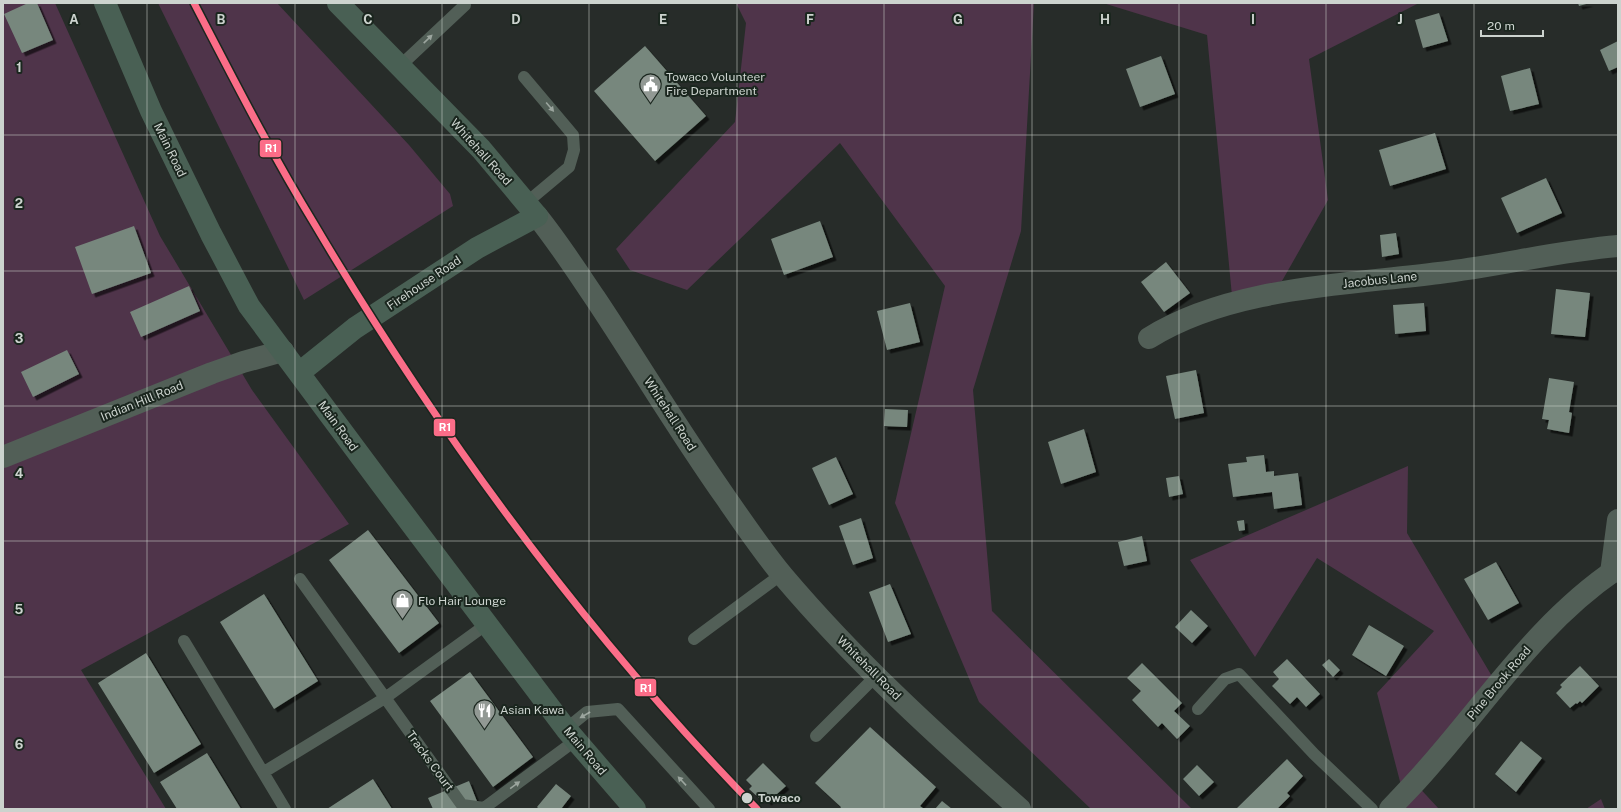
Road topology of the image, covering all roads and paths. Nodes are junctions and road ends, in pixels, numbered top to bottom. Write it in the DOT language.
graph roads {
  1 [pos="105,3"];
  2 [pos="338,3"];
  3 [pos="465,5"];
  4 [pos="400,66"];
  5 [pos="524,77"];
  6 [pos="532,210"];
  7 [pos="1618,246"];
  8 [pos="1149,338"];
  9 [pos="283,351"];
  10 [pos="299,373"];
  11 [pos="3,457"];
  12 [pos="1618,520"];
  13 [pos="1614,570"];
  14 [pos="782,574"];
  15 [pos="300,579"];
  16 [pos="486,624"];
  17 [pos="694,639"];
  18 [pos="184,641"];
  19 [pos="876,676"];
  20 [pos="385,698"];
  21 [pos="1198,709"];
  22 [pos="571,734"];
  23 [pos="816,736"];
  24 [pos="264,772"];
  25 [pos="286,809"];
  26 [pos="635,809"];
  27 [pos="709,809"];
  28 [pos="1020,809"];
  29 [pos="1372,809"];
  30 [pos="1390,809"];
  1 -- 9 [label="main road, Main Road"];
  2 -- 4 [label="main road, Whitehall Road"];
  4 -- 3 [label="lane, one-way"];
  4 -- 6 [label="main road, Whitehall Road"];
  5 -- 6 [label="lane, one-way"];
  6 -- 10 [label="main road, Firehouse Road"];
  6 -- 14 [label="street, Whitehall Road"];
  7 -- 8 [label="street, Jacobus Lane"];
  9 -- 10 [label="main road, Main Road"];
  9 -- 11 [label="street, Indian Hill Road"];
  10 -- 16 [label="main road, Main Road"];
  12 -- 13 [label="street"];
  13 -- 30 [label="street, Pine Brook Road"];
  14 -- 17 [label="lane"];
  14 -- 19 [label="street, Whitehall Road"];
  15 -- 20 [label="lane, Tracks Court"];
  16 -- 20 [label="lane"];
  16 -- 22 [label="main road, Main Road"];
  18 -- 24 [label="lane"];
  19 -- 23 [label="lane"];
  19 -- 28 [label="street, Whitehall Road"];
  20 -- 22 [label="lane, Tracks Court, one-way"];
  20 -- 24 [label="lane"];
  21 -- 29 [label="lane"];
  22 -- 26 [label="main road, Main Road"];
  27 -- 22 [label="lane, one-way"];
  24 -- 25 [label="lane"];
}
